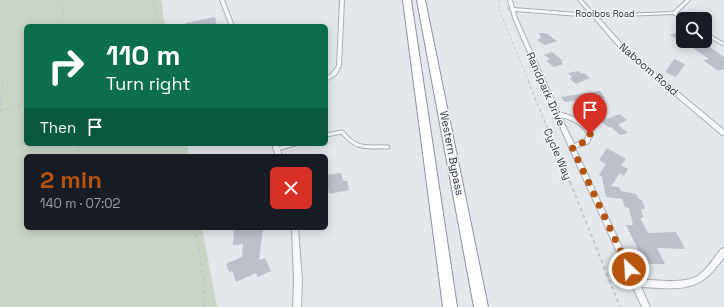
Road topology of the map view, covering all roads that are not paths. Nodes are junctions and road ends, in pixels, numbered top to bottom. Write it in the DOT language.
graph roads {
  1 [pos="222,0"];
  2 [pos="342,0"];
  3 [pos="407,0"];
  4 [pos="421,0"];
  5 [pos="510,0"];
  6 [pos="580,0"];
  7 [pos="688,0"];
  8 [pos="511,9"];
  9 [pos="674,13"];
  10 [pos="594,16"];
  11 [pos="231,24"];
  12 [pos="712,37"];
  13 [pos="723,44"];
  14 [pos="328,78"];
  15 [pos="557,113"];
  16 [pos="724,133"];
  17 [pos="328,134"];
  18 [pos="388,147"];
  19 [pos="572,147"];
  20 [pos="296,230"];
  21 [pos="724,251"];
  22 [pos="635,283"];
  23 [pos="297,307"];
  24 [pos="450,307"];
  25 [pos="482,307"];
  26 [pos="646,307"];
  1 -- 11 [label="street"];
  2 -- 14 [label="street"];
  3 -- 24 [label="highway, Western Bypass"];
  4 -- 25 [label="highway, Western Bypass"];
  5 -- 8 [label="street, Randpark Drive"];
  6 -- 10 [label="street, Naboom Road"];
  7 -- 9 [label="street"];
  8 -- 10 [label="street, Rooibos Road"];
  8 -- 15 [label="street, Randpark Drive"];
  9 -- 10 [label="street, Rooibos Road"];
  10 -- 16 [label="street, Naboom Road"];
  12 -- 13 [label="street"];
  15 -- 19 [label="street, Randpark Drive"];
  15 -- 19 [label="street"];
  17 -- 18 [label="lane"];
  19 -- 22 [label="street, Randpark Drive"];
  20 -- 23 [label="street"];
  21 -- 22 [label="street"];
  22 -- 26 [label="street, Randpark Drive"];
}
